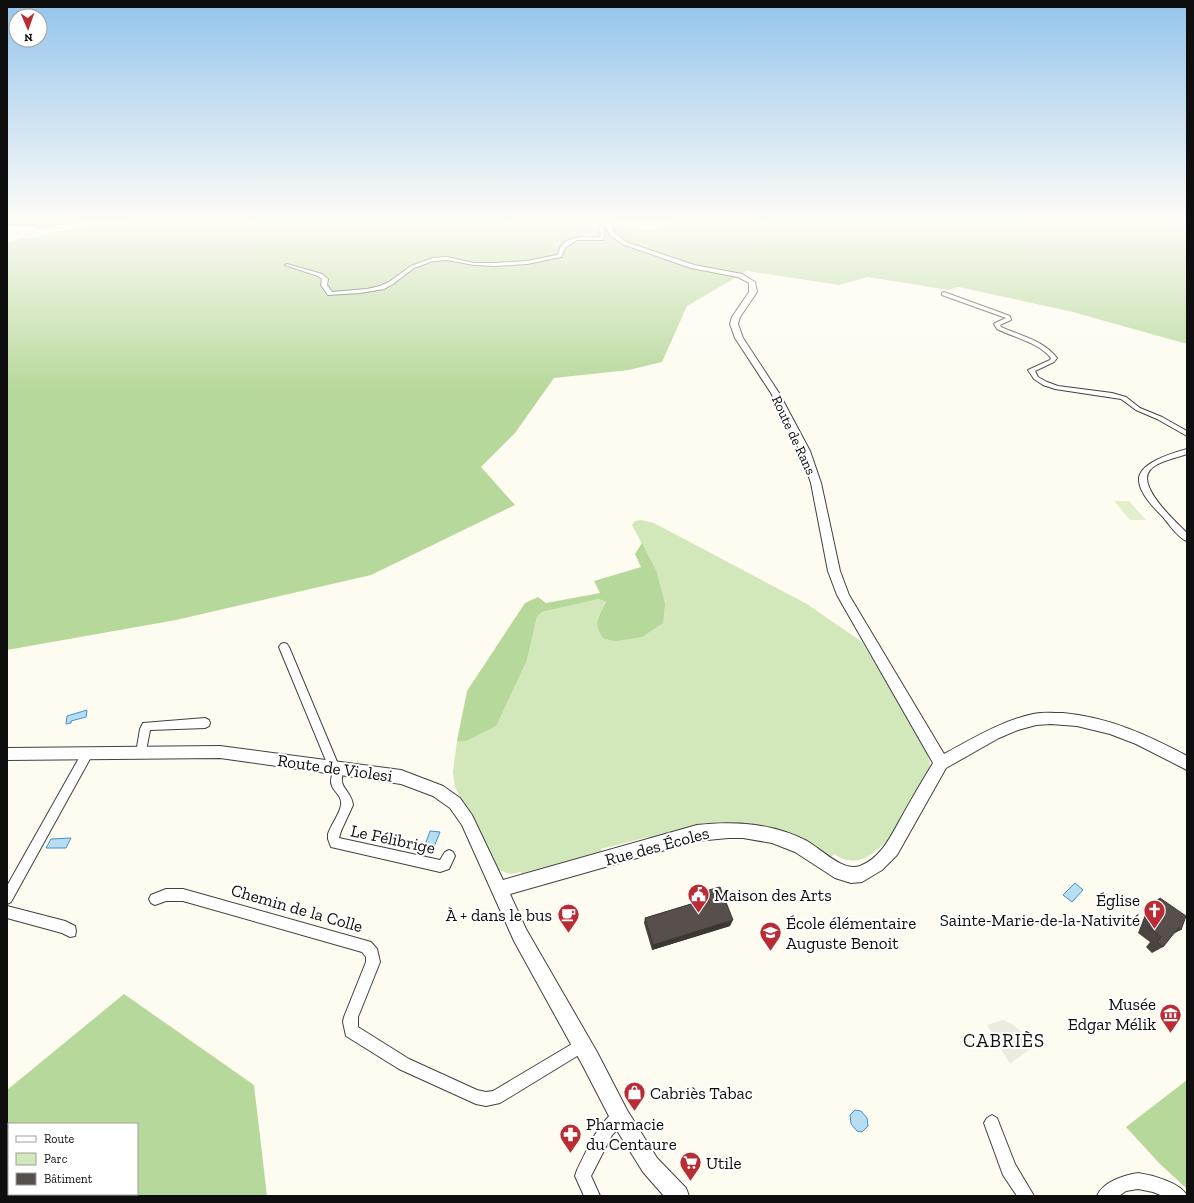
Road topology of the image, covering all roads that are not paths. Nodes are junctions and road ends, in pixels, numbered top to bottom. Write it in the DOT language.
graph roads {
  1 [pos="321,276"];
  2 [pos="400,276"];
  3 [pos="742,276"];
  4 [pos="944,294"];
  5 [pos="1187,434"];
  6 [pos="1187,451"];
  7 [pos="1187,538"];
  8 [pos="284,647"];
  9 [pos="205,723"];
  10 [pos="141,753"];
  11 [pos="7,754"];
  12 [pos="86,754"];
  13 [pos="941,763"];
  14 [pos="1187,763"];
  15 [pos="337,768"];
  16 [pos="449,856"];
  17 [pos="498,889"];
  18 [pos="7,898"];
  19 [pos="154,899"];
  20 [pos="7,912"];
  21 [pos="70,931"];
  22 [pos="582,1045"];
  23 [pos="620,1116"];
  24 [pos="992,1123"];
  25 [pos="592,1196"];
  26 [pos="678,1196"];
  27 [pos="1026,1196"];
  28 [pos="1105,1196"];
  29 [pos="1179,1196"];
  1 -- 2 [label="street"];
  3 -- 13 [label="street, Route de Rans"];
  4 -- 5 [label="street"];
  6 -- 7 [label="street"];
  8 -- 15 [label="street"];
  9 -- 10 [label="street"];
  10 -- 12 [label="street, Route de Violesi"];
  10 -- 15 [label="street, Route de Violesi"];
  11 -- 12 [label="street, Route de Violesi"];
  12 -- 18 [label="street"];
  13 -- 14 [label="street"];
  13 -- 17 [label="street, Rue des Écoles"];
  15 -- 16 [label="street, Le Félibrige"];
  15 -- 17 [label="street, Route de Violesi"];
  17 -- 22 [label="street, Route de Violesi"];
  19 -- 22 [label="street, Chemin de la Colle"];
  20 -- 21 [label="street"];
  22 -- 23 [label="street, Route de Violesi"];
  23 -- 25 [label="street"];
  23 -- 26 [label="street, Route de Violesi"];
  24 -- 27 [label="street"];
  28 -- 29 [label="street"];
}
